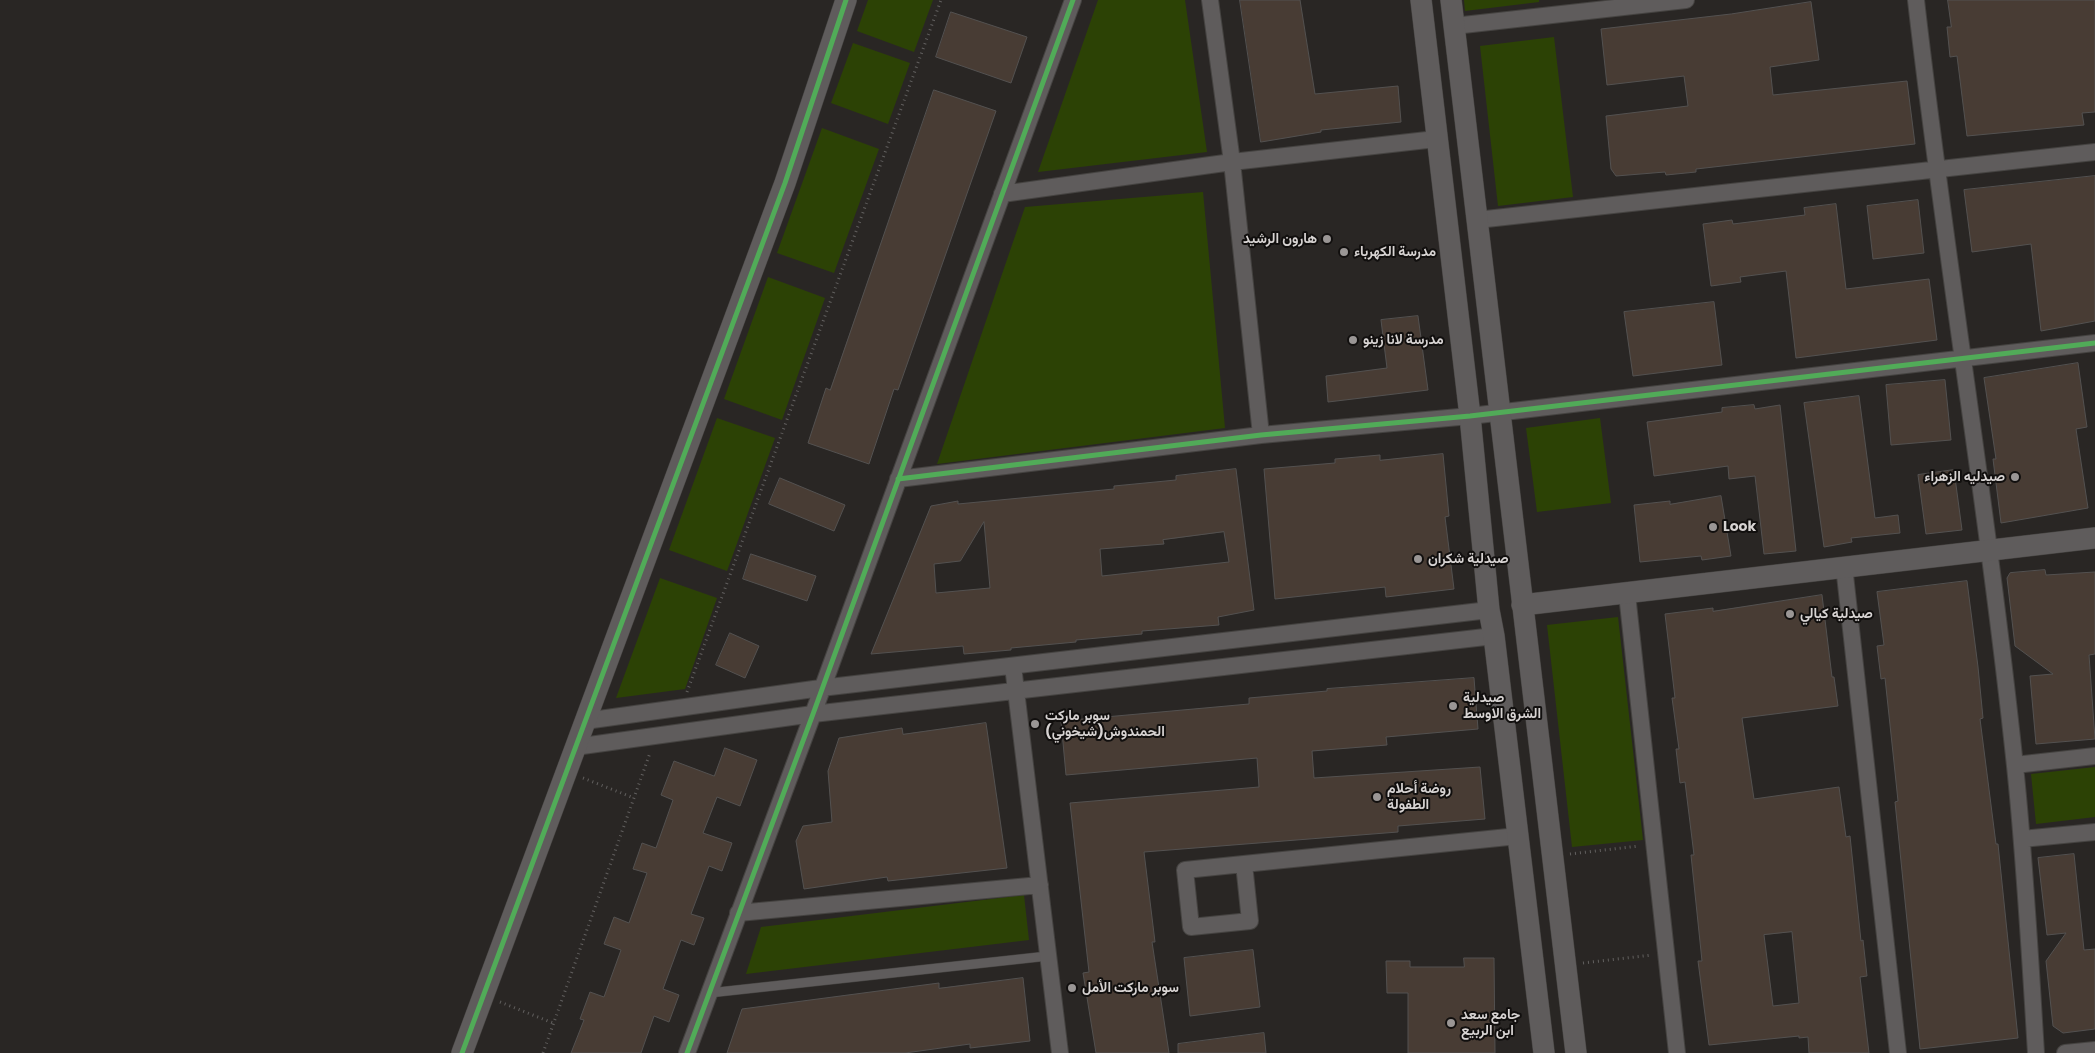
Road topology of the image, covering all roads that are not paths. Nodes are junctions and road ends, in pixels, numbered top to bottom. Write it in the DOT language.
graph roads {
  1 [pos="846,0"];
  2 [pos="1073,0"];
  3 [pos="1210,0"];
  4 [pos="1421,0"];
  5 [pos="1451,0"];
  6 [pos="1686,0"];
  7 [pos="1916,0"];
  8 [pos="1454,26"];
  9 [pos="1436,139"];
  10 [pos="2095,152"];
  11 [pos="1232,162"];
  12 [pos="1936,170"];
  13 [pos="1002,194"];
  14 [pos="1477,220"];
  15 [pos="2095,342"];
  16 [pos="1964,358"];
  17 [pos="1499,412"];
  18 [pos="1470,416"];
  19 [pos="1261,435"];
  20 [pos="898,479"];
  21 [pos="2095,538"];
  22 [pos="1988,549"];
  23 [pos="1844,566"];
  24 [pos="1627,594"];
  25 [pos="1522,605"];
  26 [pos="1489,610"];
  27 [pos="1494,636"];
  28 [pos="1013,666"];
  29 [pos="821,688"];
  30 [pos="1016,691"];
  31 [pos="813,714"];
  32 [pos="585,721"];
  33 [pos="575,747"];
  34 [pos="2095,756"];
  35 [pos="2015,765"];
  36 [pos="2095,832"];
  37 [pos="1518,836"];
  38 [pos="2022,839"];
  39 [pos="1244,864"];
  40 [pos="1040,885"];
  41 [pos="738,913"];
  42 [pos="1048,956"];
  43 [pos="709,993"];
  44 [pos="2095,1050"];
  45 [pos="462,1053"];
  46 [pos="687,1053"];
  47 [pos="1060,1053"];
  48 [pos="1544,1053"];
  49 [pos="1576,1053"];
  50 [pos="1677,1053"];
  51 [pos="1898,1053"];
  52 [pos="2036,1053"];
  53 [pos="2065,1053"];
  1 -- 32 [label="street"];
  2 -- 13 [label="street"];
  3 -- 11 [label="street"];
  4 -- 9 [label="street"];
  5 -- 8 [label="street"];
  6 -- 8 [label="street"];
  7 -- 12 [label="street"];
  8 -- 14 [label="street"];
  9 -- 11 [label="street"];
  9 -- 18 [label="street"];
  10 -- 12 [label="street"];
  11 -- 13 [label="street"];
  11 -- 19 [label="street"];
  12 -- 14 [label="street"];
  12 -- 16 [label="street"];
  13 -- 20 [label="street"];
  14 -- 17 [label="street"];
  15 -- 16 [label="street"];
  16 -- 17 [label="street"];
  16 -- 22 [label="street"];
  17 -- 18 [label="street"];
  17 -- 25 [label="street"];
  18 -- 19 [label="street"];
  18 -- 26 [label="street"];
  19 -- 20 [label="street"];
  20 -- 29 [label="street"];
  21 -- 22 [label="street"];
  22 -- 23 [label="street"];
  22 -- 35 [label="street"];
  23 -- 24 [label="street"];
  23 -- 51 [label="street"];
  24 -- 25 [label="street"];
  24 -- 50 [label="street"];
  25 -- 49 [label="street"];
  26 -- 27 [label="street"];
  26 -- 28 [label="street"];
  27 -- 30 [label="street"];
  27 -- 37 [label="street"];
  28 -- 29 [label="street"];
  28 -- 30 [label="street"];
  29 -- 31 [label="street"];
  29 -- 32 [label="street"];
  30 -- 31 [label="street"];
  30 -- 40 [label="street"];
  31 -- 33 [label="street"];
  31 -- 41 [label="street"];
  32 -- 33 [label="street"];
  33 -- 45 [label="street"];
  34 -- 35 [label="street"];
  35 -- 38 [label="street"];
  36 -- 38 [label="street"];
  37 -- 39 [label="street"];
  37 -- 48 [label="street"];
  38 -- 52 [label="street"];
  39 -- 39 [label="street"];
  40 -- 41 [label="street"];
  40 -- 42 [label="street"];
  41 -- 43 [label="street"];
  42 -- 43 [label="lane"];
  42 -- 47 [label="street"];
  43 -- 46 [label="street"];
  44 -- 53 [label="street"];
}
